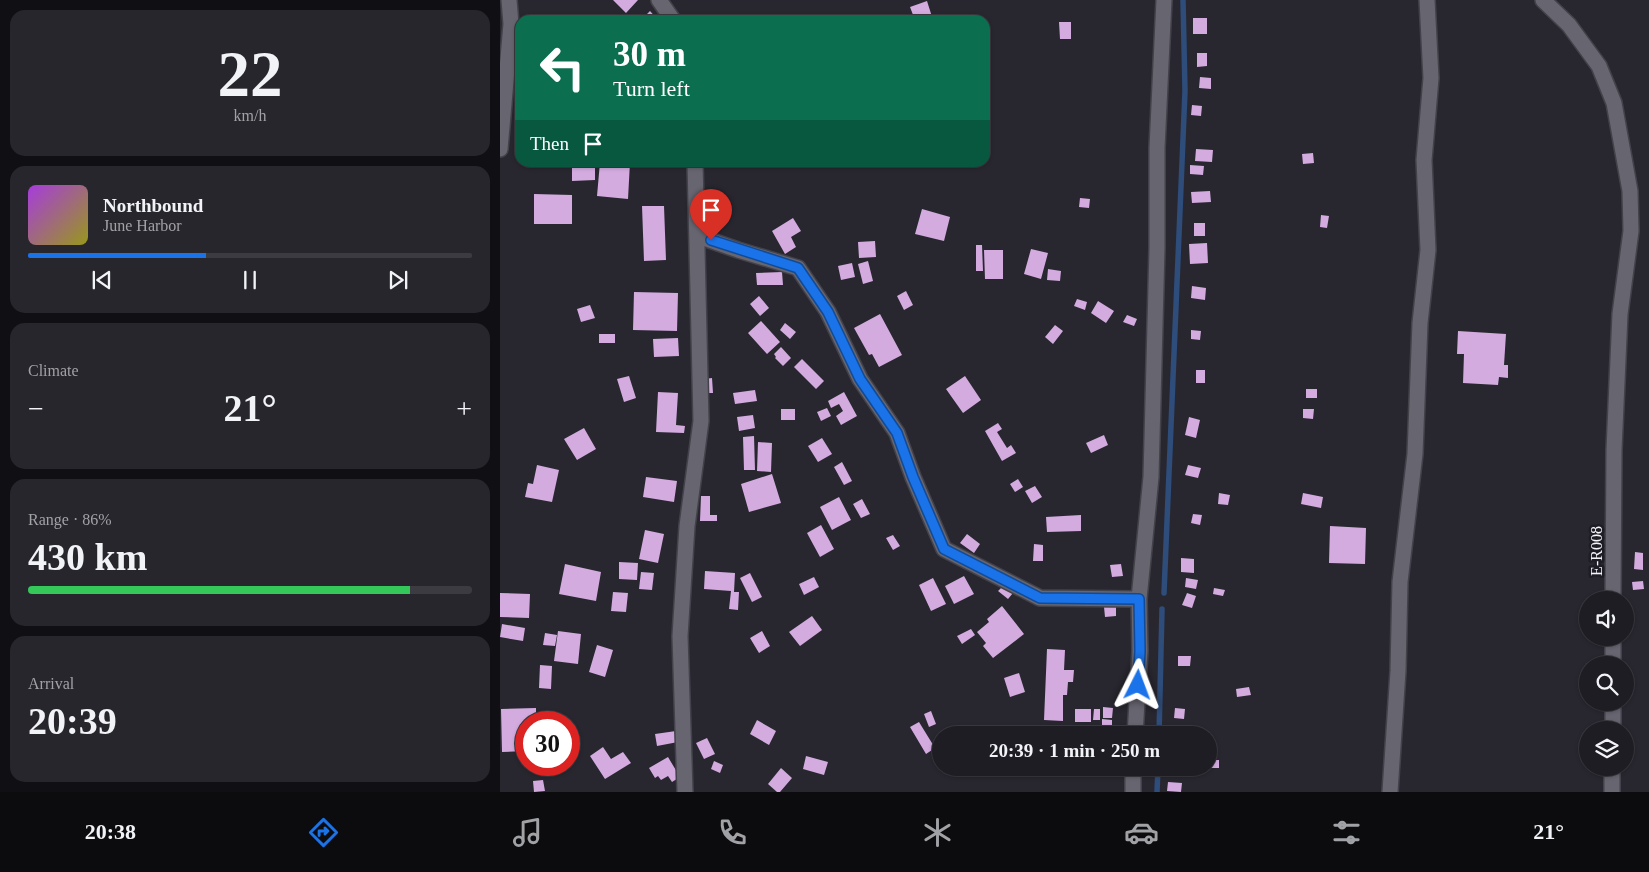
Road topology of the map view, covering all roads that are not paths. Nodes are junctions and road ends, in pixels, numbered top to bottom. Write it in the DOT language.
graph roads {
  1 [pos="509,0"];
  2 [pos="659,0"];
  3 [pos="1164,0"];
  4 [pos="1427,0"];
  5 [pos="1543,0"];
  6 [pos="670,15"];
  7 [pos="500,149"];
  8 [pos="695,167"];
  9 [pos="698,236"];
  10 [pos="1613,591"];
  11 [pos="1139,599"];
  12 [pos="1136,726"];
  13 [pos="1133,776"];
  14 [pos="1612,776"];
  15 [pos="685,792"];
  16 [pos="1134,792"];
  17 [pos="1390,792"];
  18 [pos="1612,792"];
  1 -- 7 [label="street"];
  2 -- 6 [label="street"];
  3 -- 11 [label="street"];
  4 -- 17 [label="street"];
  5 -- 10 [label="street, E-R008"];
  8 -- 9 [label="street"];
  9 -- 11 [label="street"];
  9 -- 15 [label="street"];
  11 -- 12 [label="street"];
  13 -- 16 [label="street"];
  14 -- 18 [label="street"];
}
